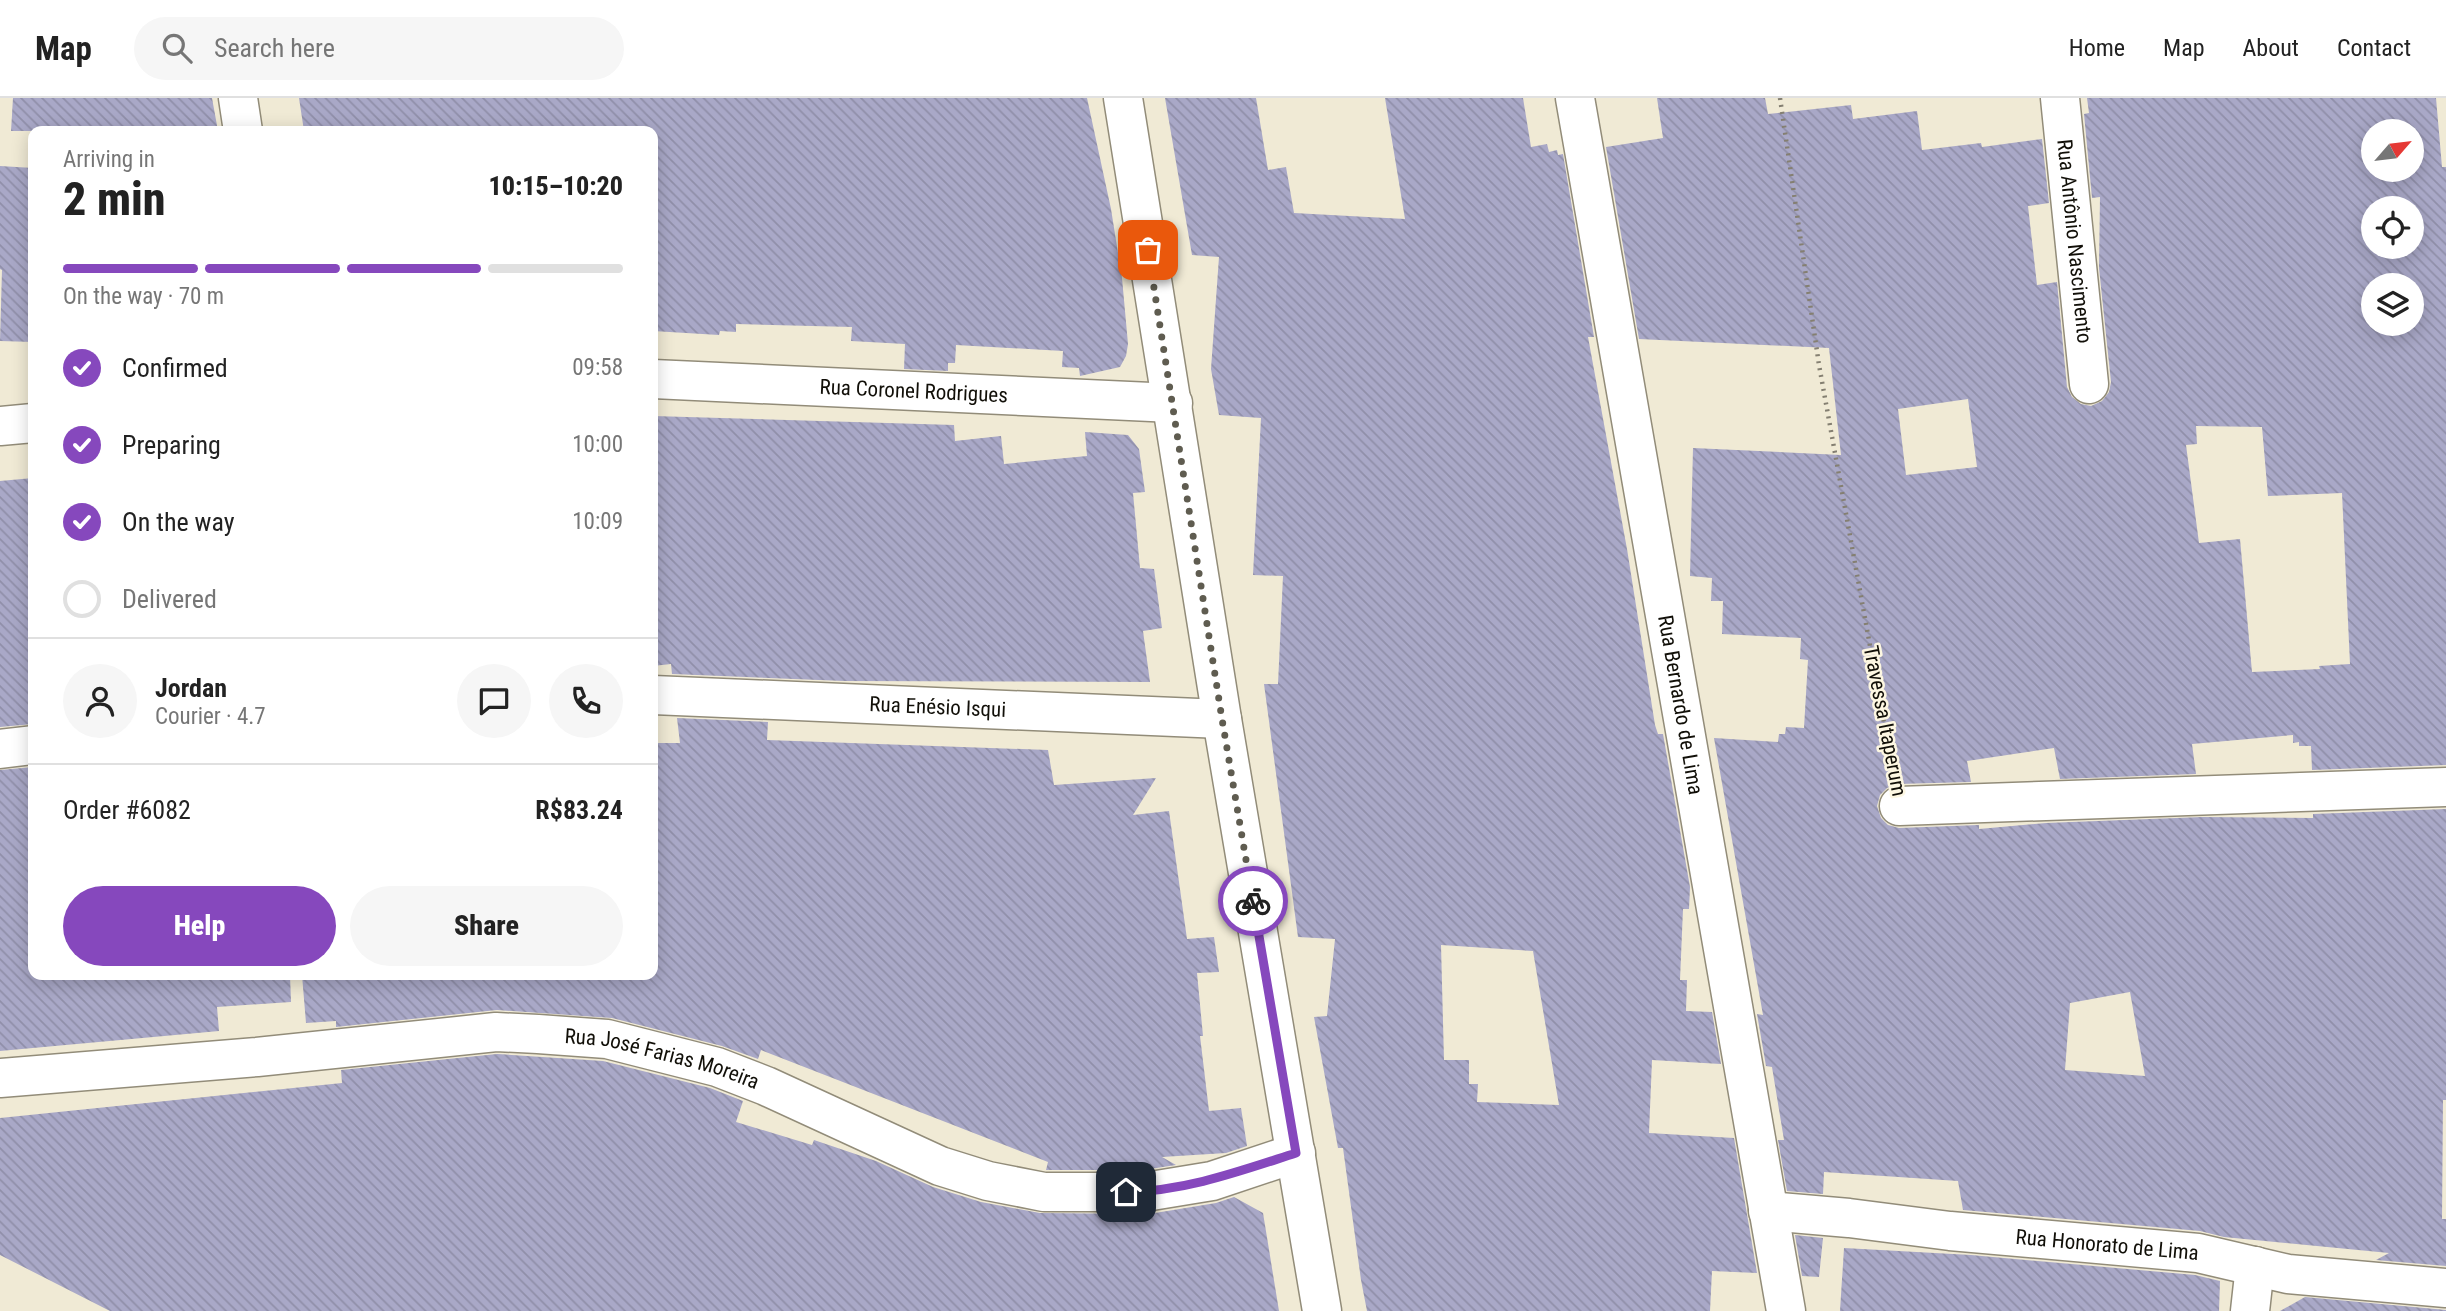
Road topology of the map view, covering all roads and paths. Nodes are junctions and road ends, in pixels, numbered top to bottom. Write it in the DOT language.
graph roads {
  1 [pos="237,98"];
  2 [pos="1123,98"];
  3 [pos="1575,98"];
  4 [pos="1780,98"];
  5 [pos="2060,98"];
  6 [pos="242,126"];
  7 [pos="658,379"];
  8 [pos="2089,384"];
  9 [pos="1173,403"];
  10 [pos="28,423"];
  11 [pos="0,426"];
  12 [pos="658,695"];
  13 [pos="1222,719"];
  14 [pos="28,746"];
  15 [pos="0,749"];
  16 [pos="2446,787"];
  17 [pos="1899,806"];
  18 [pos="0,1078"];
  19 [pos="1296,1153"];
  20 [pos="1768,1211"];
  21 [pos="2255,1266"];
  22 [pos="2446,1288"];
  23 [pos="1322,1311"];
  24 [pos="1786,1311"];
  25 [pos="2250,1311"];
  1 -- 6 [label="street"];
  2 -- 9 [label="street"];
  3 -- 20 [label="street, Rua Bernardo de Lima"];
  4 -- 17 [label="path, Travessa Itaperum"];
  5 -- 8 [label="street, Rua Antônio Nascimento"];
  7 -- 9 [label="street, Rua Coronel Rodrigues"];
  9 -- 13 [label="street"];
  10 -- 11 [label="street"];
  12 -- 13 [label="street, Rua Enésio Isqui"];
  13 -- 19 [label="street"];
  14 -- 15 [label="street"];
  16 -- 17 [label="street, Travessa Itaperum"];
  18 -- 19 [label="street, Rua José Farias Moreira"];
  19 -- 23 [label="street"];
  20 -- 21 [label="street, Rua Honorato de Lima"];
  20 -- 24 [label="street, Rua Bernardo de Lima"];
  21 -- 22 [label="street, Rua Honorato de Lima"];
  21 -- 25 [label="street"];
}
